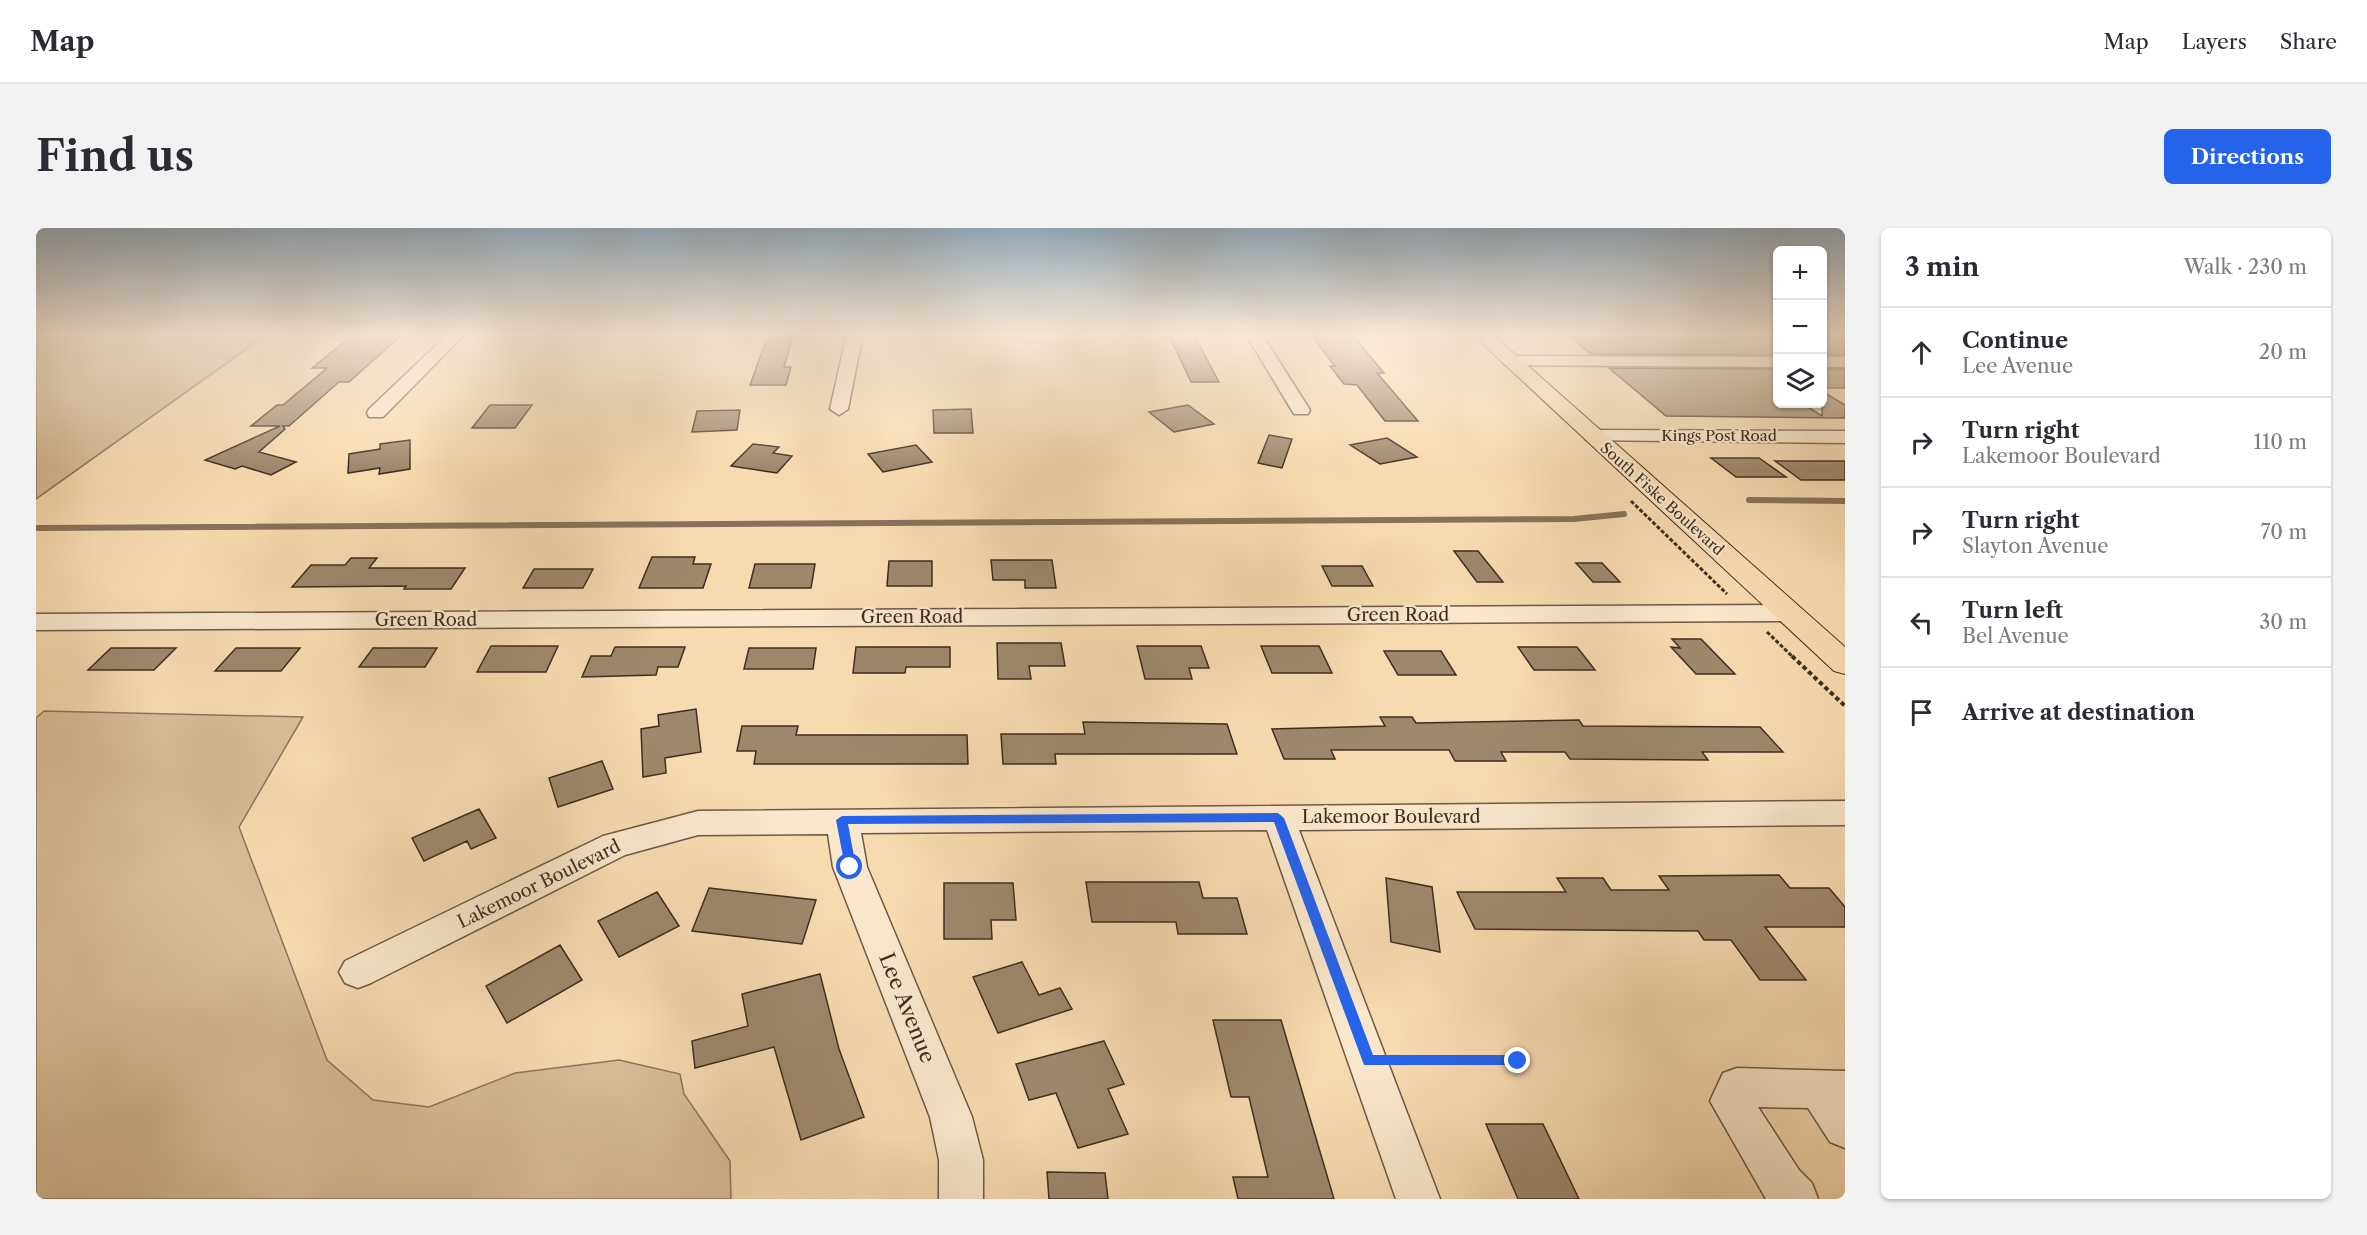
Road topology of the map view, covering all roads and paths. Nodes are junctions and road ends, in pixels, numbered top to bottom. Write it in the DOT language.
graph roads {
  1 [pos="412,378"];
  2 [pos="846,378"];
  3 [pos="1281,378"];
  4 [pos="1529,378"];
  5 [pos="839,410"];
  6 [pos="1301,410"];
  7 [pos="376,413"];
  8 [pos="1593,436"];
  9 [pos="1845,437"];
  10 [pos="1788,613"];
  11 [pos="36,622"];
  12 [pos="1763,629"];
  13 [pos="1845,664"];
  14 [pos="1845,706"];
  15 [pos="1845,813"];
  16 [pos="1278,818"];
  17 [pos="842,820"];
  18 [pos="358,972"];
  19 [pos="1369,1061"];
  20 [pos="1518,1061"];
  21 [pos="1832,1090"];
  22 [pos="1845,1128"];
  23 [pos="961,1199"];
  24 [pos="1418,1199"];
  25 [pos="1796,1199"];
  1 -- 7 [label="street"];
  2 -- 5 [label="street"];
  3 -- 6 [label="street"];
  4 -- 8 [label="main road, South Fiske Boulevard"];
  8 -- 9 [label="street, Kings Post Road"];
  8 -- 10 [label="main road, South Fiske Boulevard"];
  10 -- 11 [label="street, Green Road"];
  10 -- 13 [label="main road, South Fiske Boulevard"];
  12 -- 14 [label="path"];
  15 -- 16 [label="street, Lakemoor Boulevard"];
  16 -- 17 [label="street, Lakemoor Boulevard"];
  16 -- 19 [label="street"];
  17 -- 18 [label="street, Lakemoor Boulevard"];
  17 -- 23 [label="street, Lee Avenue"];
  19 -- 20 [label="path"];
  19 -- 24 [label="street"];
  21 -- 22 [label="street"];
  21 -- 25 [label="street"];
}
